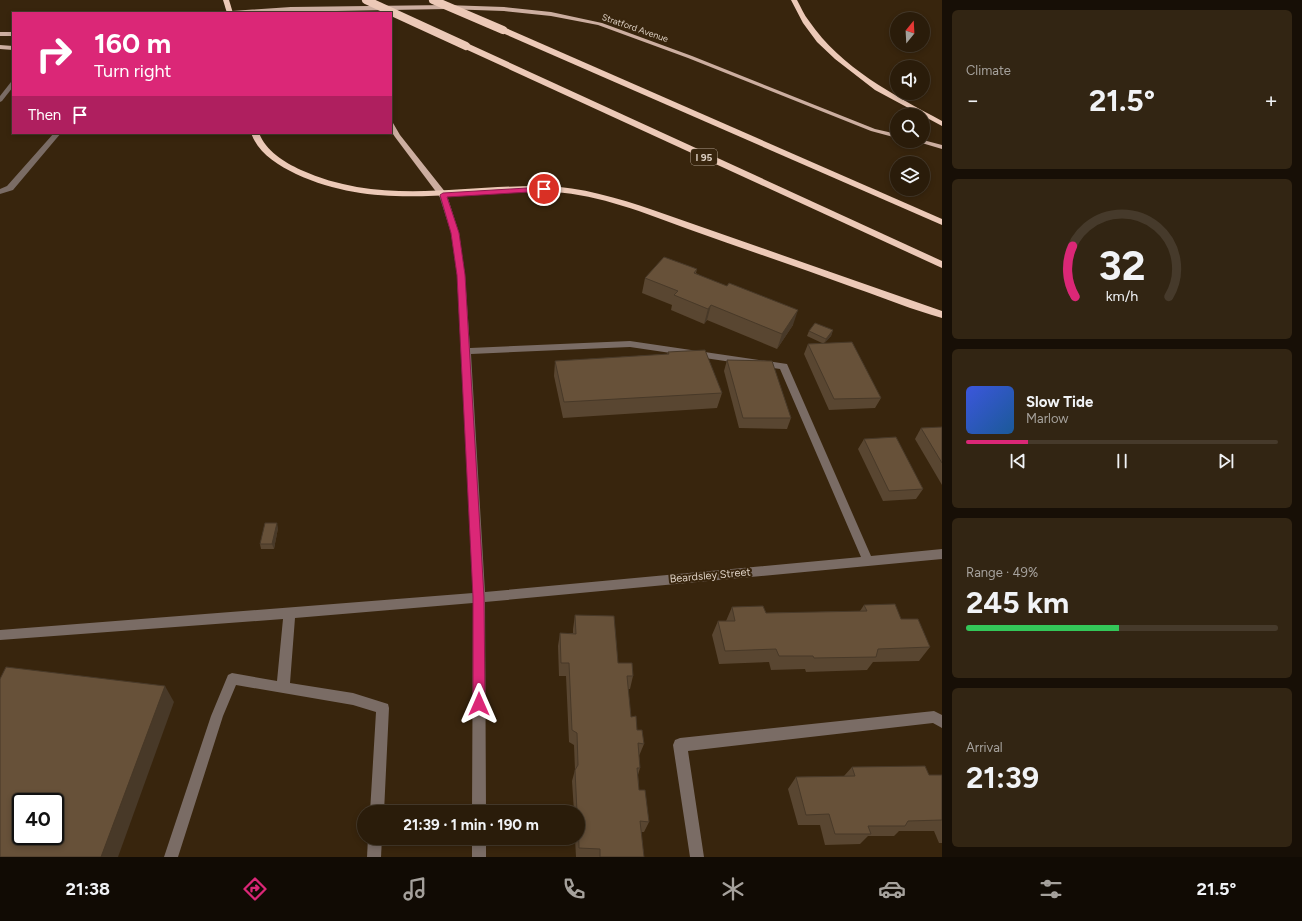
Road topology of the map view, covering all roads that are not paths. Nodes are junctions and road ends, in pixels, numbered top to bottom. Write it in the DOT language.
graph roads {
  1 [pos="226,0"];
  2 [pos="366,0"];
  3 [pos="378,0"];
  4 [pos="433,0"];
  5 [pos="452,0"];
  6 [pos="794,0"];
  7 [pos="370,10"];
  8 [pos="231,12"];
  9 [pos="246,12"];
  10 [pos="0,34"];
  11 [pos="12,34"];
  12 [pos="0,47"];
  13 [pos="12,48"];
  14 [pos="12,84"];
  15 [pos="0,100"];
  16 [pos="942,124"];
  17 [pos="392,126"];
  18 [pos="57,134"];
  19 [pos="255,134"];
  20 [pos="890,134"];
  21 [pos="930,144"];
  22 [pos="942,147"];
  23 [pos="0,192"];
  24 [pos="443,195"];
  25 [pos="942,222"];
  26 [pos="942,265"];
  27 [pos="942,315"];
  28 [pos="466,351"];
  29 [pos="942,554"];
  30 [pos="868,561"];
  31 [pos="479,597"];
  32 [pos="290,612"];
  33 [pos="0,635"];
  34 [pos="283,687"];
  35 [pos="942,722"];
  36 [pos="377,805"];
  37 [pos="479,805"];
  38 [pos="375,845"];
  39 [pos="479,845"];
  40 [pos="171,857"];
  41 [pos="374,857"];
  42 [pos="479,857"];
  43 [pos="697,857"];
  1 -- 8 [label="highway"];
  2 -- 26 [label="highway, I 95, bridge"];
  3 -- 7 [label="main road"];
  4 -- 25 [label="highway, bridge"];
  5 -- 7 [label="main road"];
  6 -- 16 [label="highway"];
  7 -- 9 [label="main road, Stratford Avenue"];
  7 -- 20 [label="main road, Stratford Avenue"];
  10 -- 11 [label="main road"];
  12 -- 13 [label="main road"];
  14 -- 15 [label="street"];
  17 -- 24 [label="main road"];
  18 -- 23 [label="street"];
  19 -- 24 [label="highway"];
  21 -- 22 [label="main road"];
  24 -- 27 [label="highway"];
  24 -- 28 [label="street"];
  28 -- 30 [label="street"];
  28 -- 31 [label="street"];
  29 -- 30 [label="street, Beardsley Street"];
  30 -- 31 [label="street, Beardsley Street"];
  31 -- 32 [label="street, Beardsley Street"];
  31 -- 37 [label="street"];
  32 -- 33 [label="street, Beardsley Street"];
  32 -- 34 [label="street"];
  34 -- 36 [label="street"];
  34 -- 40 [label="street"];
  35 -- 43 [label="street"];
  38 -- 41 [label="street"];
  39 -- 42 [label="street"];
}
